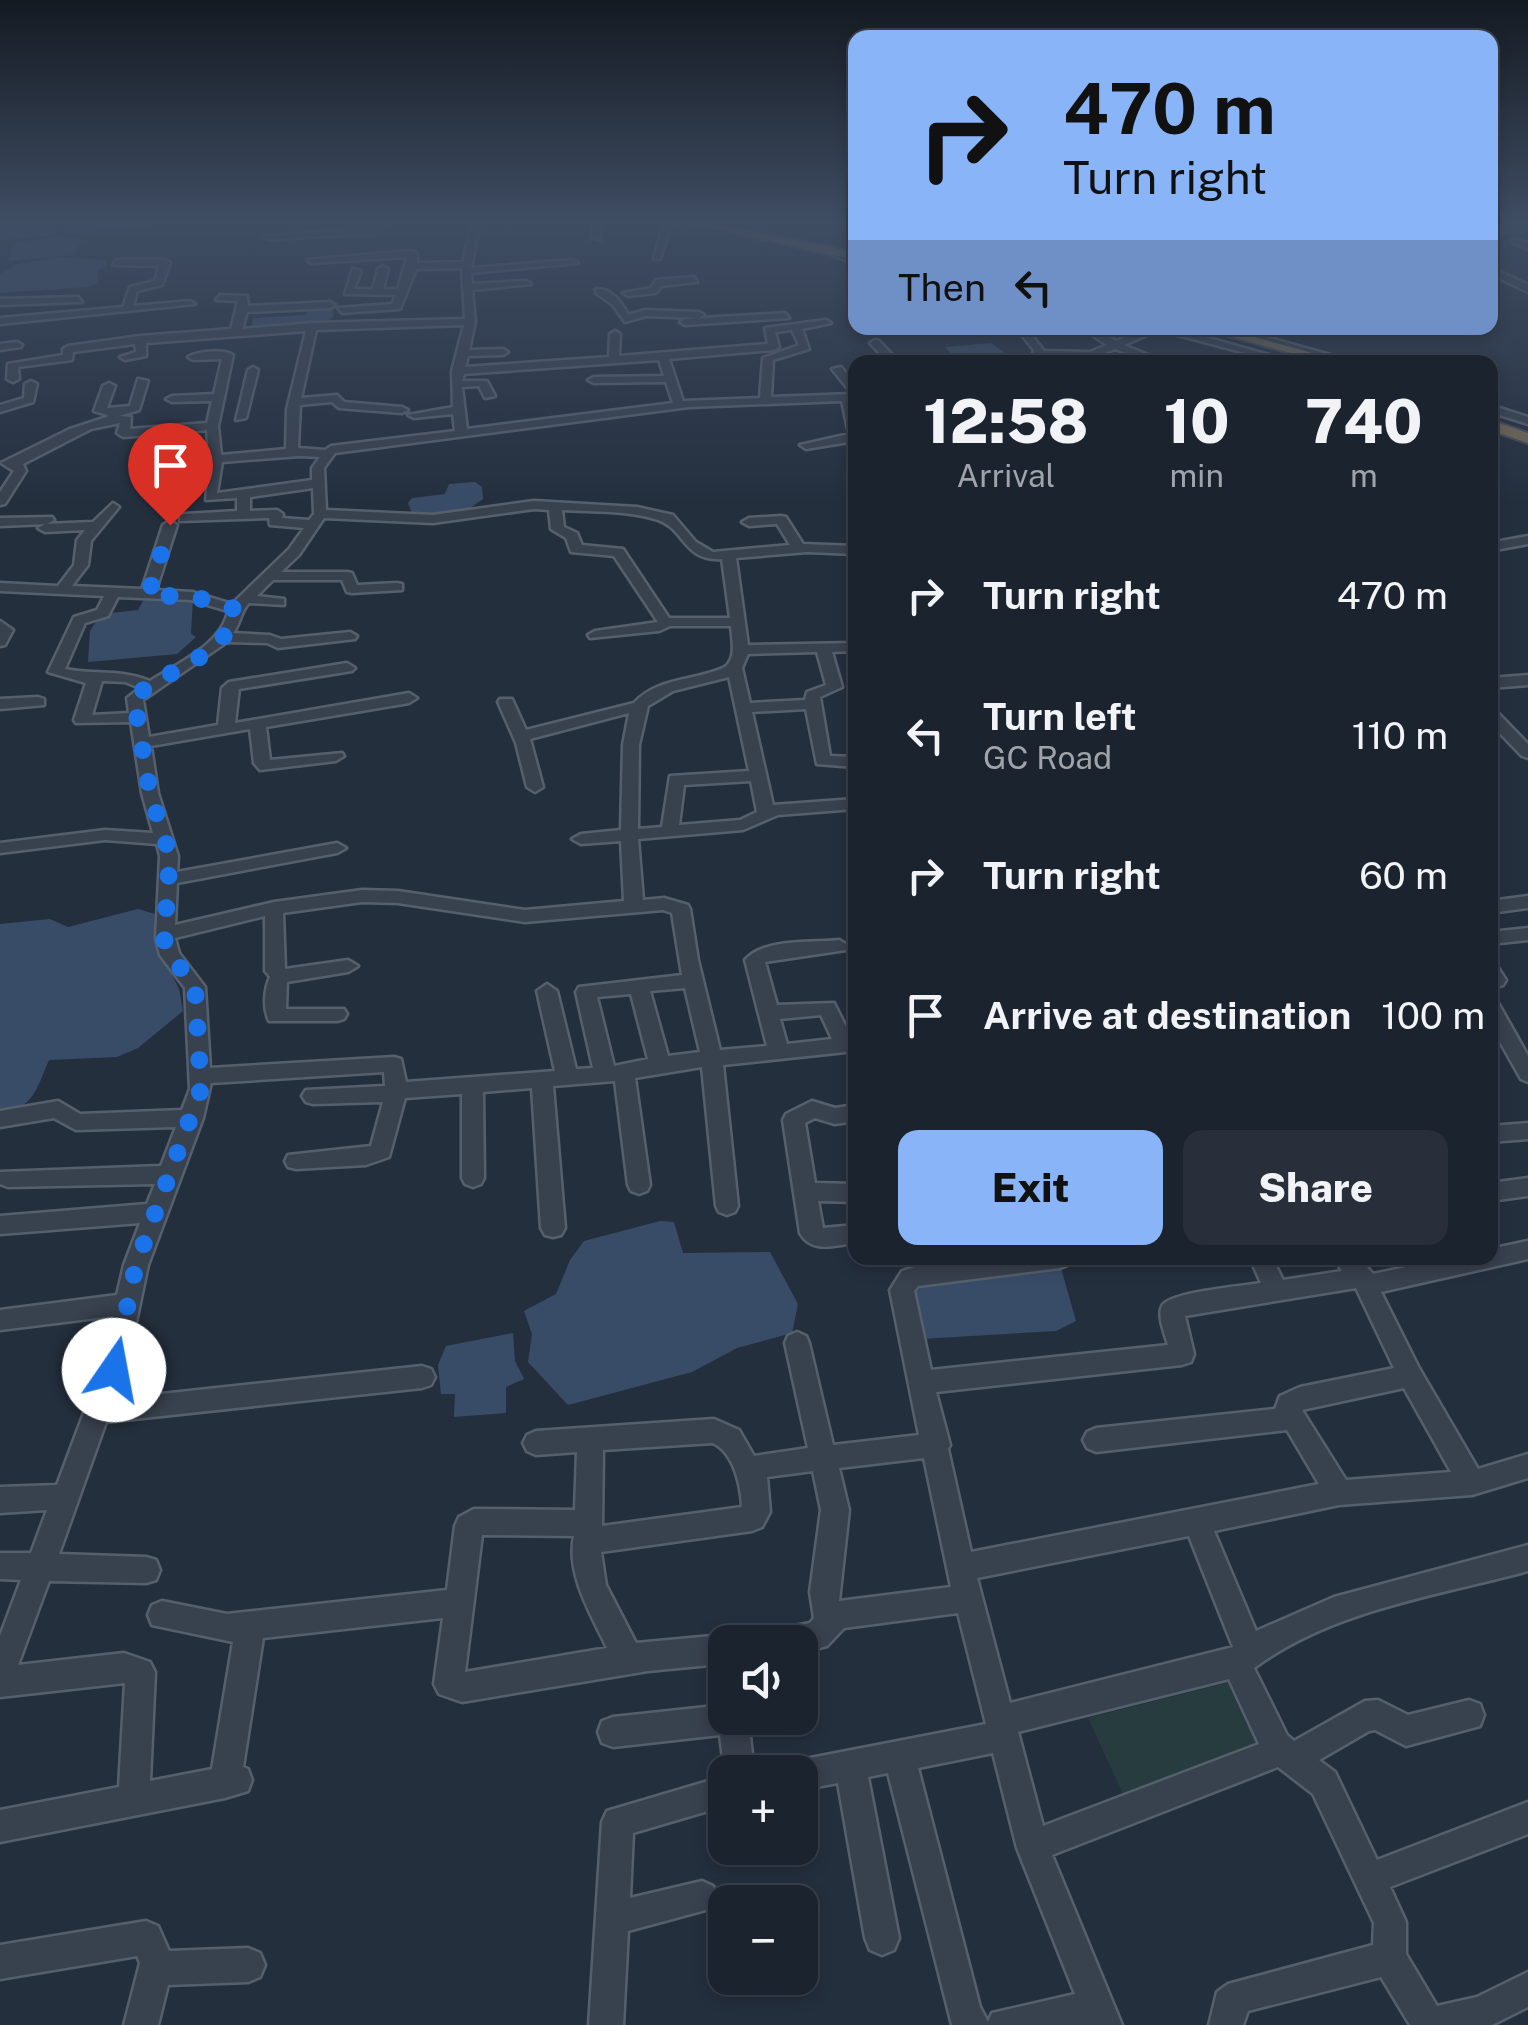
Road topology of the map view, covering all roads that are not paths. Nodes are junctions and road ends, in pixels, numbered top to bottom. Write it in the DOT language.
graph roads {
  1 [pos="64,316"];
  2 [pos="240,316"];
  3 [pos="381,316"];
  4 [pos="469,316"];
  5 [pos="650,316"];
  6 [pos="698,316"];
  7 [pos="724,316"];
  8 [pos="800,316"];
  9 [pos="683,319"];
  10 [pos="0,321"];
  11 [pos="470,322"];
  12 [pos="378,324"];
  13 [pos="795,326"];
  14 [pos="39,330"];
  15 [pos="236,330"];
  16 [pos="311,331"];
  17 [pos="0,332"];
  18 [pos="615,334"];
  19 [pos="1100,335"];
  20 [pos="1140,335"];
  21 [pos="1188,335"];
  22 [pos="1210,335"];
  23 [pos="1233,335"];
  24 [pos="1250,335"];
  25 [pos="140,340"];
  26 [pos="874,343"];
  27 [pos="232,344"];
  28 [pos="16,345"];
  29 [pos="1117,346"];
  30 [pos="0,347"];
  31 [pos="460,352"];
  32 [pos="503,352"];
  33 [pos="690,353"];
  34 [pos="887,355"];
  35 [pos="1087,355"];
  36 [pos="1141,355"];
  37 [pos="1263,355"];
  38 [pos="1282,355"];
  39 [pos="1311,355"];
  40 [pos="1324,355"];
  41 [pos="663,356"];
  42 [pos="124,357"];
  43 [pos="193,357"];
  44 [pos="614,359"];
  45 [pos="837,368"];
  46 [pos="81,370"];
  47 [pos="252,370"];
  48 [pos="7,373"];
  49 [pos="456,378"];
  50 [pos="668,378"];
  51 [pos="594,380"];
  52 [pos="142,381"];
  53 [pos="32,384"];
  54 [pos="108,386"];
  55 [pos="848,388"];
  56 [pos="384,390"];
  57 [pos="848,395"];
  58 [pos="488,396"];
  59 [pos="295,402"];
  60 [pos="765,402"];
  61 [pos="377,406"];
  62 [pos="679,406"];
  63 [pos="4,408"];
  64 [pos="455,410"];
  65 [pos="215,411"];
  66 [pos="1498,413"];
  67 [pos="113,416"];
  68 [pos="243,418"];
  69 [pos="1528,423"];
  70 [pos="1,427"];
  71 [pos="1498,427"];
  72 [pos="170,430"];
  73 [pos="461,432"];
  74 [pos="848,437"];
  75 [pos="1528,438"];
  76 [pos="806,445"];
  77 [pos="292,452"];
  78 [pos="324,454"];
  79 [pos="215,459"];
  80 [pos="6,464"];
  81 [pos="319,484"];
  82 [pos="244,494"];
  83 [pos="0,502"];
  84 [pos="555,506"];
  85 [pos="113,507"];
  86 [pos="244,515"];
  87 [pos="185,518"];
  88 [pos="316,519"];
  89 [pos="0,522"];
  90 [pos="749,522"];
  91 [pos="170,525"];
  92 [pos="94,526"];
  93 [pos="1528,540"];
  94 [pos="1498,545"];
  95 [pos="799,548"];
  96 [pos="848,550"];
  97 [pos="729,557"];
  98 [pos="272,576"];
  99 [pos="397,587"];
  100 [pos="63,589"];
  101 [pos="3,593"];
  102 [pos="112,595"];
  103 [pos="148,596"];
  104 [pos="279,602"];
  105 [pos="241,604"];
  106 [pos="664,622"];
  107 [pos="737,622"];
  108 [pos="0,625"];
  109 [pos="594,635"];
  110 [pos="223,636"];
  111 [pos="350,636"];
  112 [pos="0,642"];
  113 [pos="848,647"];
  114 [pos="824,649"];
  115 [pos="741,650"];
  116 [pos="347,668"];
  117 [pos="735,668"];
  118 [pos="90,676"];
  119 [pos="1528,680"];
  120 [pos="1498,682"];
  121 [pos="148,686"];
  122 [pos="848,689"];
  123 [pos="830,690"];
  124 [pos="408,698"];
  125 [pos="38,702"];
  126 [pos="506,702"];
  127 [pos="0,704"];
  128 [pos="813,704"];
  129 [pos="640,706"];
  130 [pos="744,708"];
  131 [pos="138,717"];
  132 [pos="1498,722"];
  133 [pos="258,725"];
  134 [pos="226,730"];
  135 [pos="522,736"];
  136 [pos="142,743"];
  137 [pos="1528,754"];
  138 [pos="336,756"];
  139 [pos="848,762"];
  140 [pos="758,776"];
  141 [pos="535,787"];
  142 [pos="848,805"];
  143 [pos="766,813"];
  144 [pos="670,831"];
  145 [pos="627,834"];
  146 [pos="164,839"];
  147 [pos="581,839"];
  148 [pos="0,848"];
  149 [pos="337,848"];
  150 [pos="170,879"];
  151 [pos="1528,902"];
  152 [pos="634,906"];
  153 [pos="1498,906"];
  154 [pos="274,908"];
  155 [pos="166,934"];
  156 [pos="1528,934"];
  157 [pos="1498,937"];
  158 [pos="839,946"];
  159 [pos="348,966"];
  160 [pos="280,976"];
  161 [pos="694,980"];
  162 [pos="639,986"];
  163 [pos="547,991"];
  164 [pos="768,1013"];
  165 [pos="337,1014"];
  166 [pos="1499,1036"];
  167 [pos="848,1042"];
  168 [pos="848,1045"];
  169 [pos="779,1052"];
  170 [pos="712,1059"];
  171 [pos="660,1064"];
  172 [pos="1527,1070"];
  173 [pos="614,1073"];
  174 [pos="200,1076"];
  175 [pos="567,1077"];
  176 [pos="542,1080"];
  177 [pos="472,1085"];
  178 [pos="396,1092"];
  179 [pos="312,1096"];
  180 [pos="848,1114"];
  181 [pos="192,1118"];
  182 [pos="0,1119"];
  183 [pos="1528,1131"];
  184 [pos="1498,1133"];
  185 [pos="296,1161"];
  186 [pos="168,1175"];
  187 [pos="8,1178"];
  188 [pos="473,1178"];
  189 [pos="639,1186"];
  190 [pos="1528,1187"];
  191 [pos="1498,1191"];
  192 [pos="806,1192"];
  193 [pos="848,1193"];
  194 [pos="727,1206"];
  195 [pos="153,1213"];
  196 [pos="0,1226"];
  197 [pos="553,1228"];
  198 [pos="848,1234"];
  199 [pos="1528,1250"];
  200 [pos="1498,1254"];
  201 [pos="957,1265"];
  202 [pos="1264,1265"];
  203 [pos="1416,1265"];
  204 [pos="1356,1273"];
  205 [pos="1276,1290"];
  206 [pos="128,1304"];
  207 [pos="0,1320"];
  208 [pos="796,1342"];
  209 [pos="1410,1376"];
  210 [pos="422,1377"];
  211 [pos="922,1382"];
  212 [pos="98,1412"];
  213 [pos="1294,1418"];
  214 [pos="1096,1440"];
  215 [pos="590,1441"];
  216 [pos="536,1443"];
  217 [pos="936,1445"];
  218 [pos="824,1458"];
  219 [pos="1528,1466"];
  220 [pos="750,1475"];
  221 [pos="1472,1483"];
  222 [pos="1339,1493"];
  223 [pos="68,1497"];
  224 [pos="0,1500"];
  225 [pos="1196,1520"];
  226 [pos="585,1532"];
  227 [pos="1528,1558"];
  228 [pos="0,1566"];
  229 [pos="43,1566"];
  230 [pos="960,1568"];
  231 [pos="146,1570"];
  232 [pos="970,1598"];
  233 [pos="461,1602"];
  234 [pos="162,1615"];
  235 [pos="829,1619"];
  236 [pos="250,1627"];
  237 [pos="818,1635"];
  238 [pos="708,1655"];
  239 [pos="1242,1656"];
  240 [pos="628,1659"];
  241 [pos="0,1679"];
  242 [pos="1469,1715"];
  243 [pos="708,1721"];
  244 [pos="1002,1728"];
  245 [pos="613,1732"];
  246 [pos="1288,1754"];
  247 [pos="899,1756"];
  248 [pos="850,1765"];
  249 [pos="818,1771"];
  250 [pos="708,1796"];
  251 [pos="134,1800"];
  252 [pos="1528,1818"];
  253 [pos="0,1826"];
  254 [pos="1032,1846"];
  255 [pos="1372,1878"];
  256 [pos="702,1897"];
  257 [pos="612,1918"];
  258 [pos="882,1938"];
  259 [pos="1389,1958"];
  260 [pos="0,1962"];
  261 [pos="158,1963"];
  262 [pos="248,1966"];
  263 [pos="1528,1988"];
  264 [pos="1102,2015"];
  265 [pos="142,2025"];
  266 [pos="606,2025"];
  267 [pos="972,2025"];
  268 [pos="1004,2025"];
  269 [pos="1226,2025"];
  1 -- 10 [label="street"];
  2 -- 15 [label="street"];
  3 -- 12 [label="street"];
  4 -- 11 [label="street"];
  5 -- 9 [label="street"];
  6 -- 9 [label="street"];
  7 -- 9 [label="street"];
  8 -- 13 [label="street"];
  9 -- 33 [label="street"];
  11 -- 12 [label="street"];
  11 -- 31 [label="street"];
  12 -- 16 [label="street"];
  13 -- 33 [label="street"];
  13 -- 60 [label="street"];
  14 -- 17 [label="street"];
  15 -- 16 [label="street"];
  15 -- 25 [label="street"];
  16 -- 27 [label="street"];
  16 -- 59 [label="street"];
  18 -- 44 [label="street"];
  19 -- 29 [label="street"];
  20 -- 29 [label="street"];
  21 -- 37 [label="street"];
  22 -- 38 [label="highway"];
  23 -- 39 [label="highway"];
  24 -- 40 [label="street"];
  25 -- 42 [label="street"];
  25 -- 48 [label="street"];
  26 -- 34 [label="street"];
  28 -- 30 [label="street"];
  29 -- 35 [label="street"];
  29 -- 36 [label="street"];
  31 -- 32 [label="street"];
  31 -- 49 [label="street"];
  33 -- 41 [label="street"];
  41 -- 44 [label="street"];
  41 -- 50 [label="street"];
  43 -- 65 [label="street"];
  44 -- 49 [label="street"];
  45 -- 55 [label="street"];
  46 -- 48 [label="street"];
  47 -- 68 [label="street"];
  49 -- 58 [label="street"];
  49 -- 64 [label="street"];
  50 -- 51 [label="street"];
  50 -- 62 [label="street"];
  52 -- 67 [label="street"];
  53 -- 63 [label="street"];
  54 -- 67 [label="street"];
  56 -- 61 [label="street"];
  57 -- 60 [label="street"];
  59 -- 61 [label="street"];
  59 -- 77 [label="street"];
  60 -- 62 [label="street"];
  61 -- 64 [label="street"];
  62 -- 73 [label="street"];
  63 -- 70 [label="street"];
  64 -- 73 [label="street"];
  65 -- 65 [label="street"];
  65 -- 68 [label="street"];
  65 -- 68 [label="street"];
  65 -- 72 [label="street"];
  65 -- 79 [label="street"];
  66 -- 69 [label="highway"];
  67 -- 72 [label="street"];
  67 -- 80 [label="street"];
  71 -- 75 [label="highway"];
  72 -- 79 [label="street"];
  73 -- 78 [label="street"];
  74 -- 76 [label="street"];
  77 -- 78 [label="street"];
  77 -- 79 [label="street"];
  78 -- 81 [label="street"];
  79 -- 82 [label="street"];
  80 -- 83 [label="street"];
  81 -- 82 [label="street"];
  81 -- 88 [label="street"];
  82 -- 86 [label="street"];
  84 -- 88 [label="street"];
  84 -- 97 [label="street"];
  84 -- 106 [label="street"];
  85 -- 92 [label="street"];
  86 -- 87 [label="street"];
  86 -- 88 [label="street"];
  88 -- 98 [label="street"];
  89 -- 92 [label="street"];
  90 -- 95 [label="street"];
  91 -- 103 [label="street"];
  92 -- 100 [label="street"];
  93 -- 94 [label="street"];
  95 -- 96 [label="street"];
  95 -- 97 [label="street"];
  97 -- 107 [label="street"];
  98 -- 99 [label="street"];
  98 -- 105 [label="street"];
  100 -- 101 [label="street"];
  100 -- 102 [label="street"];
  102 -- 103 [label="street"];
  102 -- 118 [label="street"];
  103 -- 105 [label="street"];
  104 -- 105 [label="street"];
  105 -- 110 [label="street"];
  106 -- 107 [label="street"];
  106 -- 109 [label="street"];
  107 -- 115 [label="street"];
  108 -- 112 [label="street"];
  110 -- 111 [label="street"];
  110 -- 121 [label="street"];
  113 -- 114 [label="street"];
  114 -- 115 [label="street"];
  114 -- 123 [label="street"];
  115 -- 117 [label="street"];
  116 -- 134 [label="street"];
  117 -- 129 [label="street"];
  117 -- 130 [label="street"];
  118 -- 121 [label="street"];
  118 -- 131 [label="street"];
  119 -- 120 [label="street"];
  121 -- 131 [label="street"];
  122 -- 123 [label="street"];
  123 -- 128 [label="street"];
  124 -- 133 [label="street"];
  125 -- 127 [label="street"];
  126 -- 135 [label="street"];
  128 -- 130 [label="street"];
  128 -- 139 [label="street"];
  129 -- 135 [label="street"];
  129 -- 145 [label="street"];
  130 -- 140 [label="street"];
  131 -- 136 [label="street"];
  132 -- 137 [label="street"];
  133 -- 134 [label="street"];
  133 -- 138 [label="street"];
  134 -- 136 [label="street"];
  135 -- 141 [label="street"];
  136 -- 146 [label="street"];
  140 -- 143 [label="street"];
  140 -- 144 [label="street"];
  142 -- 143 [label="street"];
  143 -- 144 [label="street"];
  144 -- 145 [label="street"];
  145 -- 147 [label="street"];
  145 -- 152 [label="street"];
  146 -- 148 [label="street"];
  146 -- 150 [label="street"];
  149 -- 150 [label="street"];
  150 -- 155 [label="street"];
  151 -- 153 [label="street"];
  152 -- 154 [label="street"];
  152 -- 161 [label="street"];
  154 -- 155 [label="street"];
  154 -- 160 [label="street"];
  155 -- 174 [label="street"];
  156 -- 157 [label="street"];
  158 -- 164 [label="street"];
  159 -- 160 [label="street"];
  160 -- 165 [label="street"];
  161 -- 162 [label="street"];
  161 -- 170 [label="street"];
  162 -- 171 [label="street"];
  162 -- 173 [label="street"];
  163 -- 175 [label="street"];
  164 -- 167 [label="street"];
  164 -- 169 [label="street"];
  166 -- 172 [label="street"];
  168 -- 169 [label="street"];
  169 -- 170 [label="street"];
  170 -- 171 [label="street"];
  170 -- 194 [label="street"];
  171 -- 173 [label="street"];
  173 -- 175 [label="street"];
  173 -- 189 [label="street"];
  174 -- 178 [label="street"];
  174 -- 181 [label="street"];
  175 -- 176 [label="street"];
  176 -- 177 [label="street"];
  176 -- 197 [label="street"];
  177 -- 178 [label="street"];
  177 -- 188 [label="street"];
  178 -- 179 [label="street"];
  178 -- 185 [label="street"];
  180 -- 192 [label="street"];
  181 -- 182 [label="street"];
  181 -- 186 [label="street"];
  183 -- 184 [label="street"];
  186 -- 187 [label="street"];
  186 -- 195 [label="street"];
  190 -- 191 [label="street"];
  192 -- 193 [label="street"];
  192 -- 198 [label="street"];
  195 -- 196 [label="street"];
  195 -- 206 [label="street"];
  199 -- 200 [label="street"];
  201 -- 211 [label="street"];
  202 -- 205 [label="street"];
  203 -- 204 [label="street"];
  204 -- 205 [label="street"];
  204 -- 209 [label="street"];
  205 -- 211 [label="street"];
  206 -- 207 [label="street"];
  206 -- 212 [label="street"];
  208 -- 218 [label="street"];
  209 -- 213 [label="street"];
  209 -- 221 [label="street"];
  210 -- 212 [label="street"];
  211 -- 217 [label="street"];
  212 -- 223 [label="street"];
  213 -- 214 [label="street"];
  213 -- 222 [label="street"];
  215 -- 216 [label="street"];
  215 -- 220 [label="street"];
  215 -- 226 [label="street"];
  217 -- 218 [label="street"];
  217 -- 230 [label="street"];
  218 -- 220 [label="street"];
  218 -- 235 [label="street"];
  219 -- 221 [label="street"];
  220 -- 226 [label="street"];
  221 -- 222 [label="street"];
  222 -- 225 [label="street"];
  223 -- 224 [label="street"];
  223 -- 229 [label="street"];
  225 -- 230 [label="street"];
  225 -- 239 [label="street"];
  226 -- 233 [label="street"];
  226 -- 240 [label="street"];
  227 -- 239 [label="street"];
  228 -- 229 [label="street"];
  229 -- 231 [label="street"];
  229 -- 241 [label="street"];
  230 -- 232 [label="street"];
  232 -- 235 [label="street"];
  232 -- 244 [label="street"];
  233 -- 236 [label="street"];
  233 -- 240 [label="street"];
  234 -- 236 [label="street"];
  235 -- 237 [label="street"];
  236 -- 251 [label="street"];
  238 -- 240 [label="street"];
  239 -- 244 [label="street"];
  239 -- 246 [label="street"];
  241 -- 251 [label="street"];
  242 -- 246 [label="street"];
  243 -- 245 [label="street"];
  244 -- 247 [label="street"];
  244 -- 254 [label="street"];
  246 -- 254 [label="street"];
  246 -- 255 [label="street"];
  247 -- 248 [label="street"];
  247 -- 267 [label="street"];
  248 -- 249 [label="street"];
  248 -- 258 [label="street"];
  250 -- 257 [label="street"];
  251 -- 253 [label="street"];
  252 -- 255 [label="street"];
  254 -- 264 [label="street"];
  255 -- 259 [label="street"];
  256 -- 257 [label="street"];
  257 -- 266 [label="street"];
  259 -- 263 [label="street"];
  259 -- 269 [label="street"];
  260 -- 261 [label="street"];
  261 -- 262 [label="street"];
  261 -- 265 [label="street"];
  264 -- 268 [label="street"];
}
